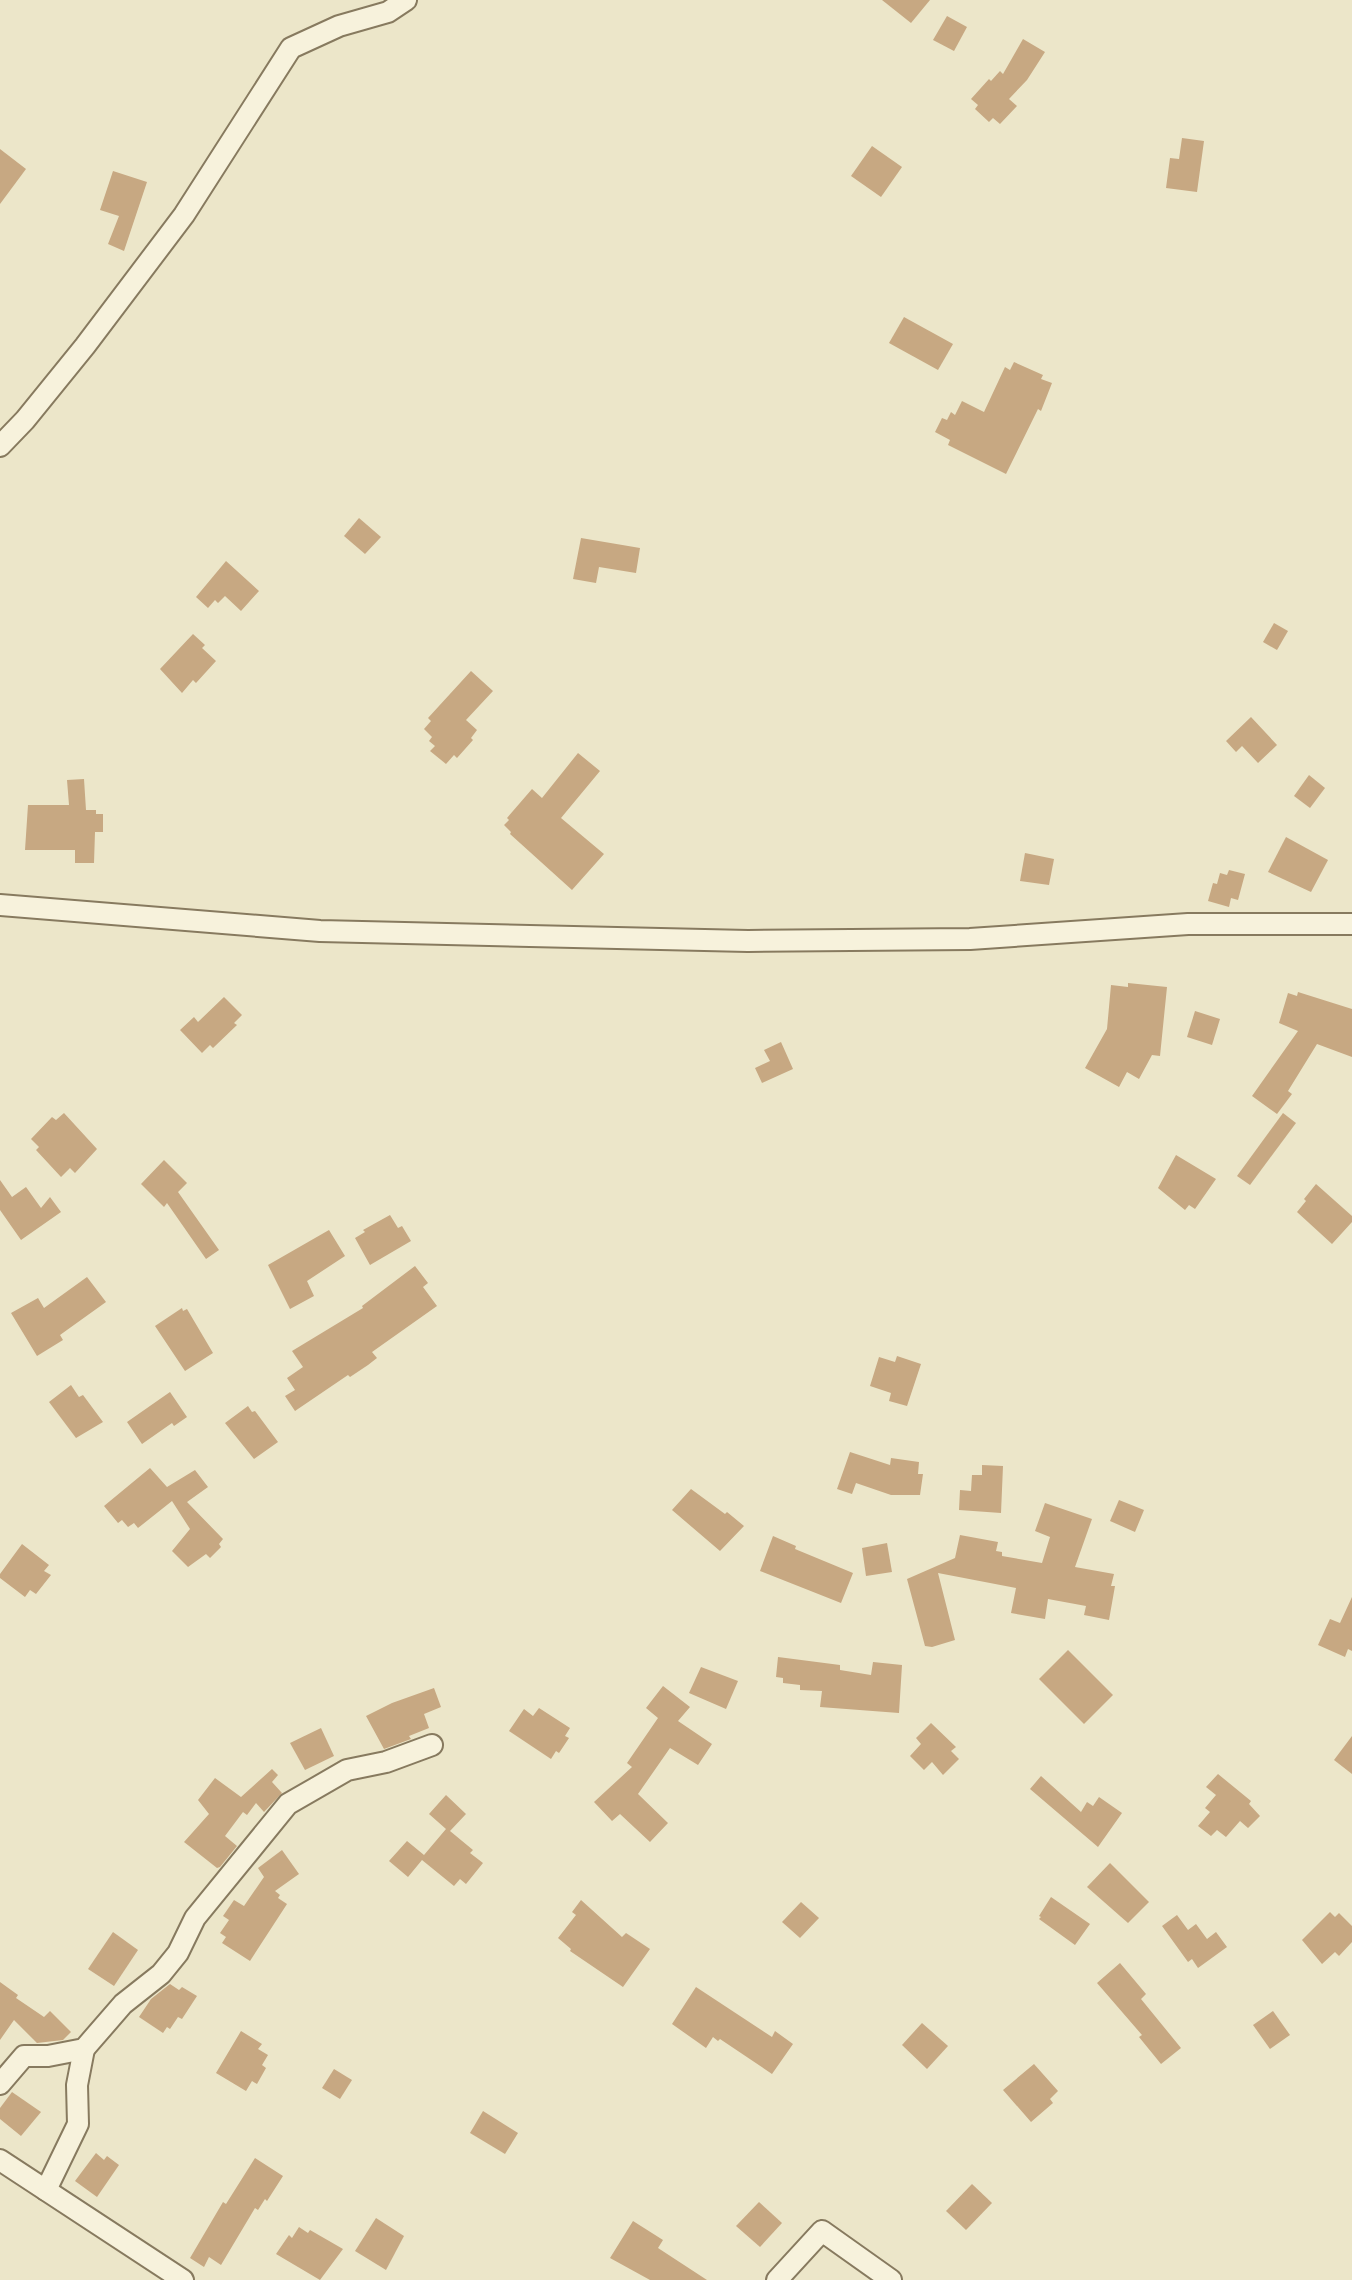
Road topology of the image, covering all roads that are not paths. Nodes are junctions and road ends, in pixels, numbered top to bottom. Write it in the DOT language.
graph roads {
  1 [pos="406,0"];
  2 [pos="0,446"];
  3 [pos="0,905"];
  4 [pos="1352,924"];
  5 [pos="432,1745"];
  6 [pos="84,2049"];
  7 [pos="0,2084"];
  8 [pos="0,2160"];
  9 [pos="46,2190"];
  10 [pos="183,2280"];
  11 [pos="777,2280"];
  12 [pos="891,2280"];
  1 -- 2 [label="street"];
  3 -- 4 [label="street"];
  5 -- 6 [label="street"];
  6 -- 7 [label="street"];
  6 -- 9 [label="street"];
  8 -- 9 [label="street"];
  9 -- 10 [label="street"];
  11 -- 12 [label="street"];
}
